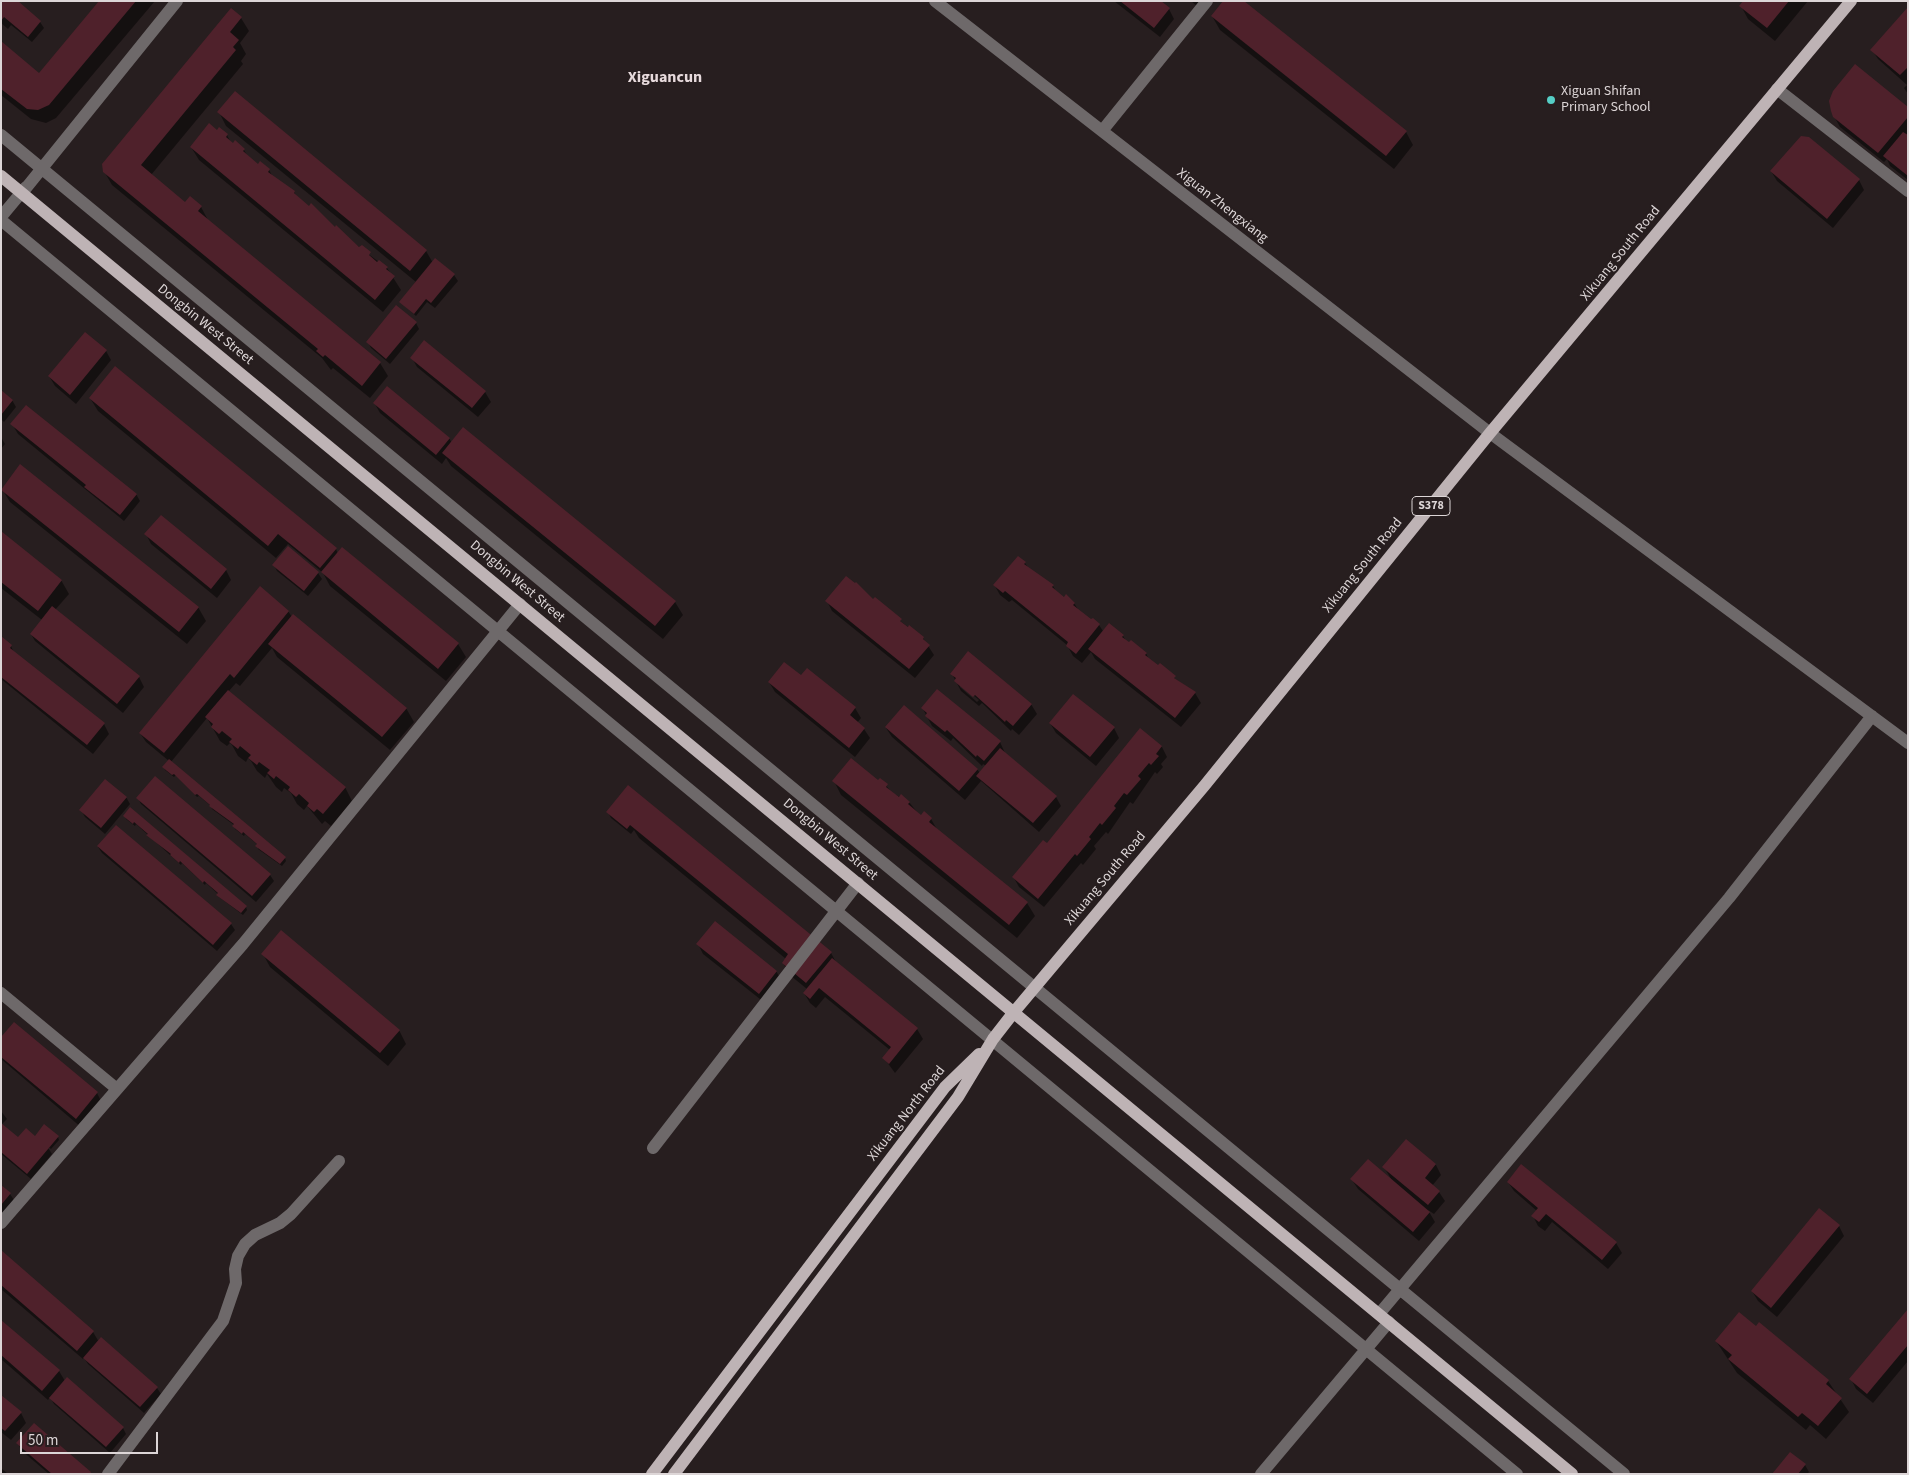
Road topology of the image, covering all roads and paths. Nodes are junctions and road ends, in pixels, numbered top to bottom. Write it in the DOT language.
graph roads {
  1 [pos="177,1"];
  2 [pos="935,1"];
  3 [pos="1207,1"];
  4 [pos="1851,1"];
  5 [pos="1777,89"];
  6 [pos="1102,131"];
  7 [pos="1,135"];
  8 [pos="42,168"];
  9 [pos="1,176"];
  10 [pos="1908,191"];
  11 [pos="22,193"];
  12 [pos="1,219"];
  13 [pos="1490,434"];
  14 [pos="520,604"];
  15 [pos="498,631"];
  16 [pos="1872,716"];
  17 [pos="1908,743"];
  18 [pos="858,883"];
  19 [pos="837,910"];
  20 [pos="1034,988"];
  21 [pos="1,993"];
  22 [pos="1014,1012"];
  23 [pos="993,1040"];
  24 [pos="118,1089"];
  25 [pos="653,1148"];
  26 [pos="339,1161"];
  27 [pos="1,1223"];
  28 [pos="1402,1288"];
  29 [pos="1384,1318"];
  30 [pos="1366,1349"];
  31 [pos="108,1474"];
  32 [pos="652,1474"];
  33 [pos="674,1474"];
  34 [pos="1261,1474"];
  35 [pos="1516,1474"];
  36 [pos="1572,1474"];
  37 [pos="1624,1474"];
  1 -- 8 [label="street"];
  2 -- 6 [label="street, Xiguan Zhengxiang"];
  3 -- 6 [label="street"];
  4 -- 5 [label="main road, Xikuang South Road / S378"];
  5 -- 10 [label="street"];
  5 -- 13 [label="main road, Xikuang South Road / S378"];
  6 -- 13 [label="street, Xiguan Zhengxiang"];
  7 -- 8 [label="street"];
  8 -- 11 [label="street"];
  8 -- 20 [label="street"];
  9 -- 11 [label="main road, Dongbin West Street"];
  11 -- 12 [label="street"];
  11 -- 14 [label="main road, Dongbin West Street"];
  12 -- 15 [label="street"];
  13 -- 16 [label="street, Xiguan Zhengxiang"];
  13 -- 20 [label="main road, Xikuang South Road / S378"];
  14 -- 15 [label="street"];
  14 -- 18 [label="main road, Dongbin West Street"];
  15 -- 19 [label="street"];
  15 -- 24 [label="street"];
  16 -- 17 [label="street, Xiguan Zhengxiang"];
  16 -- 28 [label="street"];
  18 -- 19 [label="street"];
  18 -- 22 [label="main road, Dongbin West Street"];
  19 -- 23 [label="street"];
  19 -- 25 [label="street"];
  20 -- 22 [label="main road, Xikuang South Road / S378"];
  20 -- 28 [label="street"];
  21 -- 24 [label="street"];
  22 -- 23 [label="main road, Xikuang South Road"];
  22 -- 29 [label="main road, Dongbin West Street"];
  23 -- 30 [label="street"];
  23 -- 32 [label="main road, Xikuang North Road"];
  23 -- 33 [label="main road, Xikuang North Road"];
  24 -- 27 [label="street"];
  26 -- 31 [label="street"];
  28 -- 29 [label="street"];
  28 -- 37 [label="street"];
  29 -- 30 [label="street"];
  29 -- 36 [label="main road, Dongbin West Street"];
  30 -- 34 [label="street"];
  30 -- 35 [label="street"];
}
